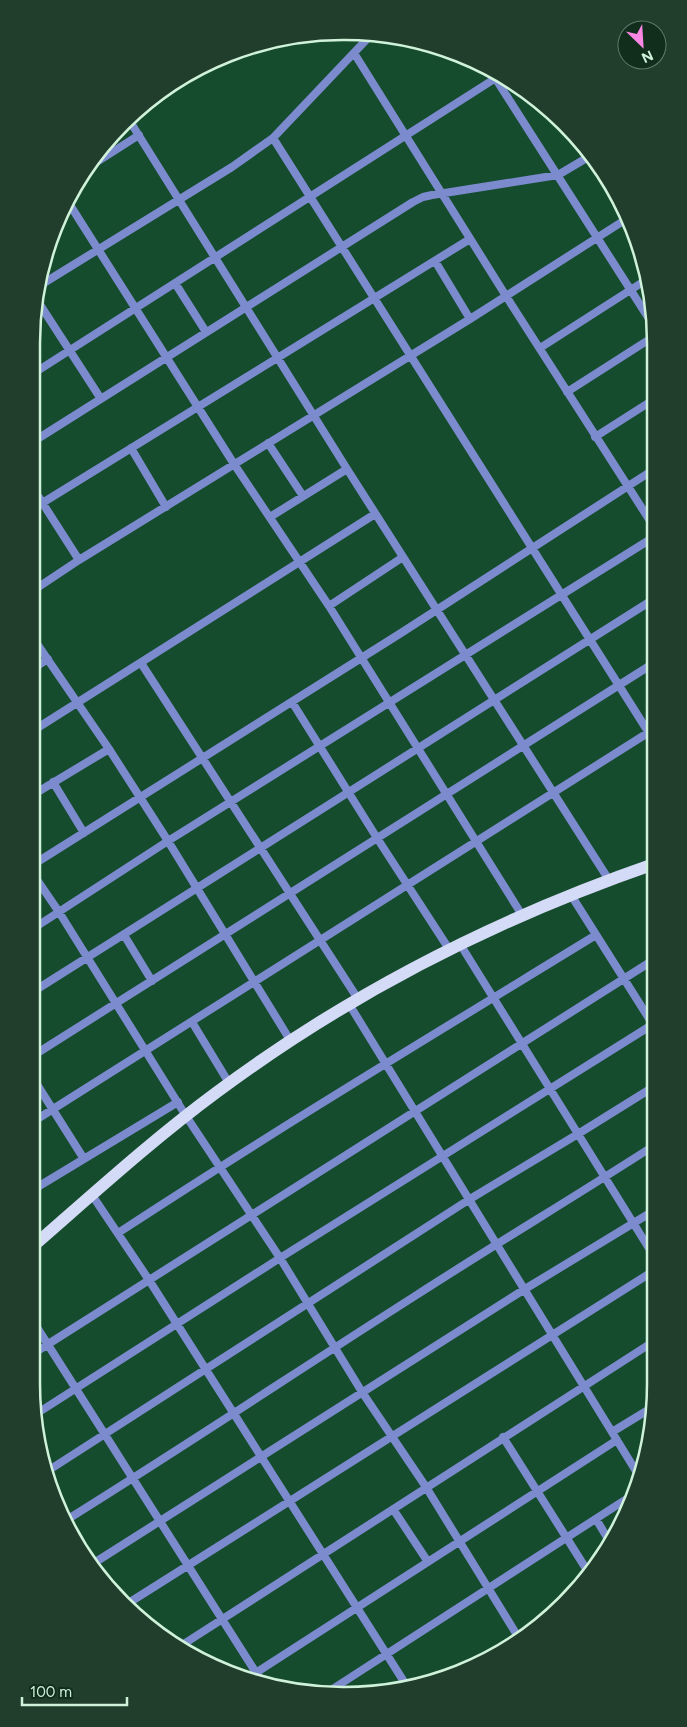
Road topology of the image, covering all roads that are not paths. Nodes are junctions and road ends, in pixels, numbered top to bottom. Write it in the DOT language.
graph roads {
  1 [pos="365,41"];
  2 [pos="354,53"];
  3 [pos="491,79"];
  4 [pos="502,85"];
  5 [pos="133,125"];
  6 [pos="139,135"];
  7 [pos="406,136"];
  8 [pos="273,138"];
  9 [pos="104,157"];
  10 [pos="584,159"];
  11 [pos="558,175"];
  12 [pos="442,194"];
  13 [pos="310,197"];
  14 [pos="179,199"];
  15 [pos="72,208"];
  16 [pos="622,222"];
  17 [pos="597,238"];
  18 [pos="470,239"];
  19 [pos="342,247"];
  20 [pos="98,249"];
  21 [pos="214,258"];
  22 [pos="435,260"];
  23 [pos="47,281"];
  24 [pos="175,283"];
  25 [pos="641,283"];
  26 [pos="630,290"];
  27 [pos="506,296"];
  28 [pos="374,299"];
  29 [pos="43,308"];
  30 [pos="136,308"];
  31 [pos="246,308"];
  32 [pos="645,313"];
  33 [pos="470,319"];
  34 [pos="206,332"];
  35 [pos="647,341"];
  36 [pos="540,348"];
  37 [pos="70,350"];
  38 [pos="410,356"];
  39 [pos="166,358"];
  40 [pos="278,358"];
  41 [pos="40,369"];
  42 [pos="567,392"];
  43 [pos="101,399"];
  44 [pos="647,404"];
  45 [pos="198,406"];
  46 [pos="313,415"];
  47 [pos="40,437"];
  48 [pos="595,437"];
  49 [pos="268,443"];
  50 [pos="131,448"];
  51 [pos="234,464"];
  52 [pos="347,469"];
  53 [pos="647,474"];
  54 [pos="627,487"];
  55 [pos="303,496"];
  56 [pos="40,498"];
  57 [pos="43,503"];
  58 [pos="40,505"];
  59 [pos="166,507"];
  60 [pos="375,514"];
  61 [pos="270,517"];
  62 [pos="647,517"];
  63 [pos="647,541"];
  64 [pos="532,548"];
  65 [pos="403,557"];
  66 [pos="79,560"];
  67 [pos="301,562"];
  68 [pos="40,586"];
  69 [pos="562,596"];
  70 [pos="647,603"];
  71 [pos="329,606"];
  72 [pos="437,610"];
  73 [pos="589,640"];
  74 [pos="40,648"];
  75 [pos="466,655"];
  76 [pos="362,658"];
  77 [pos="48,659"];
  78 [pos="141,663"];
  79 [pos="40,664"];
  80 [pos="647,668"];
  81 [pos="619,686"];
  82 [pos="494,700"];
  83 [pos="292,702"];
  84 [pos="77,703"];
  85 [pos="390,704"];
  86 [pos="647,724"];
  87 [pos="40,726"];
  88 [pos="647,734"];
  89 [pos="320,747"];
  90 [pos="523,747"];
  91 [pos="108,748"];
  92 [pos="419,748"];
  93 [pos="203,759"];
  94 [pos="53,782"];
  95 [pos="40,790"];
  96 [pos="348,792"];
  97 [pos="552,793"];
  98 [pos="448,795"];
  99 [pos="141,798"];
  100 [pos="231,802"];
  101 [pos="84,833"];
  102 [pos="377,838"];
  103 [pos="168,841"];
  104 [pos="476,841"];
  105 [pos="261,848"];
  106 [pos="40,860"];
  107 [pos="647,866"];
  108 [pos="609,880"];
  109 [pos="40,884"];
  110 [pos="408,886"];
  111 [pos="196,888"];
  112 [pos="290,893"];
  113 [pos="571,895"];
  114 [pos="59,912"];
  115 [pos="522,915"];
  116 [pos="40,924"];
  117 [pos="124,935"];
  118 [pos="225,935"];
  119 [pos="596,935"];
  120 [pos="321,941"];
  121 [pos="455,947"];
  122 [pos="88,958"];
  123 [pos="647,964"];
  124 [pos="624,979"];
  125 [pos="152,981"];
  126 [pos="254,982"];
  127 [pos="40,987"];
  128 [pos="493,998"];
  129 [pos="353,1002"];
  130 [pos="115,1004"];
  131 [pos="647,1014"];
  132 [pos="192,1022"];
  133 [pos="647,1029"];
  134 [pos="290,1040"];
  135 [pos="521,1044"];
  136 [pos="40,1051"];
  137 [pos="145,1052"];
  138 [pos="386,1063"];
  139 [pos="228,1083"];
  140 [pos="40,1090"];
  141 [pos="550,1090"];
  142 [pos="647,1091"];
  143 [pos="178,1102"];
  144 [pos="52,1109"];
  145 [pos="414,1111"];
  146 [pos="186,1116"];
  147 [pos="40,1117"];
  148 [pos="578,1134"];
  149 [pos="647,1150"];
  150 [pos="443,1155"];
  151 [pos="84,1159"];
  152 [pos="220,1166"];
  153 [pos="605,1177"];
  154 [pos="40,1186"];
  155 [pos="92,1195"];
  156 [pos="470,1199"];
  157 [pos="253,1215"];
  158 [pos="647,1215"];
  159 [pos="634,1223"];
  160 [pos="118,1233"];
  161 [pos="40,1240"];
  162 [pos="496,1244"];
  163 [pos="647,1245"];
  164 [pos="280,1258"];
  165 [pos="647,1276"];
  166 [pos="149,1280"];
  167 [pos="524,1289"];
  168 [pos="308,1302"];
  169 [pos="177,1324"];
  170 [pos="40,1332"];
  171 [pos="553,1335"];
  172 [pos="48,1344"];
  173 [pos="647,1346"];
  174 [pos="334,1347"];
  175 [pos="40,1349"];
  176 [pos="206,1370"];
  177 [pos="584,1386"];
  178 [pos="76,1388"];
  179 [pos="362,1392"];
  180 [pos="42,1410"];
  181 [pos="645,1412"];
  182 [pos="234,1414"];
  183 [pos="612,1432"];
  184 [pos="104,1434"];
  185 [pos="392,1437"];
  186 [pos="504,1437"];
  187 [pos="617,1440"];
  188 [pos="261,1457"];
  189 [pos="52,1468"];
  190 [pos="635,1469"];
  191 [pos="132,1479"];
  192 [pos="426,1487"];
  193 [pos="537,1491"];
  194 [pos="624,1501"];
  195 [pos="289,1502"];
  196 [pos="393,1509"];
  197 [pos="71,1517"];
  198 [pos="596,1519"];
  199 [pos="161,1522"];
  200 [pos="606,1536"];
  201 [pos="566,1538"];
  202 [pos="459,1542"];
  203 [pos="323,1553"];
  204 [pos="98,1561"];
  205 [pos="428,1562"];
  206 [pos="189,1566"];
  207 [pos="585,1567"];
  208 [pos="488,1589"];
  209 [pos="132,1601"];
  210 [pos="358,1608"];
  211 [pos="223,1618"];
  212 [pos="516,1633"];
  213 [pos="186,1642"];
  214 [pos="387,1655"];
  215 [pos="255,1674"];
  216 [pos="258,1675"];
  217 [pos="403,1681"];
  218 [pos="337,1687"];
  1 -- 2 [label="street"];
  2 -- 7 [label="street"];
  2 -- 8 [label="street"];
  3 -- 7 [label="street"];
  4 -- 11 [label="street"];
  5 -- 6 [label="street"];
  6 -- 9 [label="street"];
  6 -- 14 [label="street"];
  7 -- 12 [label="street"];
  7 -- 13 [label="street"];
  8 -- 13 [label="street"];
  8 -- 14 [label="street"];
  10 -- 11 [label="street"];
  11 -- 12 [label="street"];
  11 -- 17 [label="street"];
  12 -- 18 [label="street"];
  12 -- 19 [label="street"];
  13 -- 19 [label="street"];
  13 -- 21 [label="street"];
  14 -- 20 [label="street"];
  14 -- 21 [label="street"];
  15 -- 20 [label="street"];
  16 -- 17 [label="street"];
  17 -- 26 [label="street"];
  17 -- 27 [label="street"];
  18 -- 22 [label="street"];
  18 -- 27 [label="street"];
  19 -- 28 [label="street"];
  19 -- 31 [label="street"];
  20 -- 23 [label="street"];
  20 -- 30 [label="street"];
  21 -- 24 [label="street"];
  21 -- 31 [label="street"];
  22 -- 28 [label="street"];
  22 -- 33 [label="street"];
  24 -- 30 [label="street"];
  24 -- 34 [label="street"];
  25 -- 26 [label="street"];
  26 -- 32 [label="street"];
  26 -- 36 [label="street"];
  27 -- 33 [label="street"];
  27 -- 36 [label="street"];
  28 -- 38 [label="street"];
  28 -- 40 [label="street"];
  29 -- 37 [label="street"];
  30 -- 37 [label="street"];
  30 -- 39 [label="street"];
  31 -- 34 [label="street"];
  31 -- 40 [label="street"];
  33 -- 38 [label="street"];
  34 -- 39 [label="street"];
  35 -- 42 [label="street"];
  36 -- 42 [label="street"];
  37 -- 41 [label="street"];
  37 -- 43 [label="street"];
  38 -- 46 [label="street"];
  38 -- 64 [label="street"];
  39 -- 43 [label="street"];
  39 -- 45 [label="street"];
  40 -- 45 [label="street"];
  40 -- 46 [label="street"];
  42 -- 48 [label="street"];
  43 -- 47 [label="street"];
  44 -- 48 [label="street"];
  45 -- 50 [label="street"];
  45 -- 51 [label="street"];
  46 -- 49 [label="street"];
  46 -- 52 [label="street"];
  48 -- 54 [label="street"];
  49 -- 51 [label="street"];
  49 -- 55 [label="street"];
  50 -- 57 [label="street"];
  50 -- 59 [label="street"];
  51 -- 59 [label="street"];
  51 -- 61 [label="street"];
  52 -- 55 [label="street"];
  52 -- 60 [label="street"];
  53 -- 54 [label="street"];
  54 -- 62 [label="street"];
  54 -- 64 [label="street"];
  55 -- 61 [label="street"];
  56 -- 57 [label="street"];
  57 -- 58 [label="street"];
  57 -- 66 [label="street"];
  59 -- 66 [label="street"];
  60 -- 65 [label="street"];
  60 -- 67 [label="street"];
  61 -- 67 [label="street"];
  63 -- 69 [label="street"];
  64 -- 69 [label="street"];
  64 -- 72 [label="street"];
  65 -- 71 [label="street"];
  65 -- 72 [label="street"];
  66 -- 68 [label="street"];
  67 -- 71 [label="street"];
  67 -- 78 [label="street"];
  69 -- 73 [label="street"];
  69 -- 75 [label="street"];
  70 -- 73 [label="street"];
  71 -- 76 [label="street"];
  72 -- 75 [label="street"];
  72 -- 76 [label="street"];
  73 -- 81 [label="street"];
  73 -- 82 [label="street"];
  74 -- 77 [label="street"];
  75 -- 82 [label="street"];
  75 -- 85 [label="street"];
  76 -- 83 [label="street"];
  76 -- 85 [label="street"];
  77 -- 79 [label="street"];
  77 -- 84 [label="street"];
  78 -- 84 [label="street"];
  78 -- 93 [label="street"];
  80 -- 81 [label="street"];
  81 -- 86 [label="street"];
  81 -- 90 [label="street"];
  82 -- 90 [label="street"];
  82 -- 92 [label="street"];
  83 -- 89 [label="street"];
  83 -- 93 [label="street"];
  84 -- 87 [label="street"];
  84 -- 91 [label="street"];
  85 -- 89 [label="street"];
  85 -- 92 [label="street"];
  88 -- 97 [label="street"];
  89 -- 96 [label="street"];
  89 -- 100 [label="street"];
  90 -- 97 [label="street"];
  90 -- 98 [label="street"];
  91 -- 94 [label="street"];
  91 -- 99 [label="street"];
  92 -- 96 [label="street"];
  92 -- 98 [label="street"];
  93 -- 99 [label="street"];
  93 -- 100 [label="street"];
  94 -- 95 [label="street"];
  94 -- 101 [label="street"];
  96 -- 102 [label="street"];
  96 -- 105 [label="street"];
  97 -- 104 [label="street"];
  97 -- 108 [label="street"];
  98 -- 102 [label="street"];
  98 -- 104 [label="street"];
  99 -- 101 [label="street"];
  99 -- 103 [label="street"];
  100 -- 103 [label="street"];
  100 -- 105 [label="street"];
  101 -- 106 [label="street"];
  102 -- 110 [label="street"];
  102 -- 112 [label="street"];
  103 -- 111 [label="street"];
  103 -- 114 [label="street"];
  104 -- 110 [label="street"];
  104 -- 115 [label="street"];
  105 -- 111 [label="street"];
  105 -- 112 [label="street"];
  107 -- 108 [label="main road"];
  108 -- 113 [label="main road"];
  109 -- 114 [label="street"];
  110 -- 120 [label="street"];
  110 -- 121 [label="street"];
  111 -- 117 [label="street"];
  111 -- 118 [label="street"];
  112 -- 118 [label="street"];
  112 -- 120 [label="street"];
  113 -- 115 [label="main road"];
  113 -- 119 [label="street"];
  114 -- 116 [label="street"];
  114 -- 122 [label="street"];
  115 -- 121 [label="main road"];
  117 -- 122 [label="street"];
  117 -- 125 [label="street"];
  118 -- 125 [label="street"];
  118 -- 126 [label="street"];
  119 -- 124 [label="street"];
  119 -- 128 [label="street"];
  120 -- 126 [label="street"];
  120 -- 129 [label="street"];
  121 -- 128 [label="street"];
  121 -- 129 [label="main road"];
  122 -- 127 [label="street"];
  122 -- 130 [label="street"];
  123 -- 124 [label="street"];
  124 -- 131 [label="street"];
  124 -- 135 [label="street"];
  125 -- 130 [label="street"];
  126 -- 132 [label="street"];
  126 -- 134 [label="street"];
  128 -- 135 [label="street"];
  128 -- 138 [label="street"];
  129 -- 134 [label="main road"];
  129 -- 138 [label="street"];
  130 -- 136 [label="street"];
  130 -- 137 [label="street"];
  132 -- 137 [label="street"];
  132 -- 139 [label="street"];
  133 -- 141 [label="street"];
  134 -- 139 [label="main road"];
  135 -- 141 [label="street"];
  135 -- 145 [label="street"];
  137 -- 143 [label="street"];
  137 -- 144 [label="street"];
  138 -- 145 [label="street"];
  138 -- 152 [label="street"];
  139 -- 146 [label="main road"];
  140 -- 144 [label="street"];
  141 -- 148 [label="street"];
  141 -- 150 [label="street"];
  142 -- 148 [label="street"];
  143 -- 146 [label="street"];
  143 -- 151 [label="street"];
  144 -- 147 [label="street"];
  144 -- 151 [label="street"];
  145 -- 150 [label="street"];
  145 -- 157 [label="street"];
  146 -- 152 [label="street"];
  146 -- 155 [label="main road"];
  148 -- 153 [label="street"];
  148 -- 156 [label="street"];
  149 -- 153 [label="street"];
  150 -- 156 [label="street"];
  150 -- 164 [label="street"];
  151 -- 154 [label="street"];
  152 -- 157 [label="street"];
  152 -- 160 [label="street"];
  153 -- 159 [label="street"];
  153 -- 162 [label="street"];
  155 -- 160 [label="street"];
  155 -- 161 [label="main road"];
  156 -- 162 [label="street"];
  156 -- 168 [label="street"];
  157 -- 164 [label="street"];
  157 -- 166 [label="street"];
  158 -- 159 [label="street"];
  159 -- 163 [label="street"];
  159 -- 167 [label="street"];
  160 -- 166 [label="street"];
  162 -- 167 [label="street"];
  162 -- 174 [label="street"];
  164 -- 168 [label="street"];
  164 -- 169 [label="street"];
  165 -- 171 [label="street"];
  166 -- 169 [label="street"];
  166 -- 172 [label="street"];
  167 -- 171 [label="street"];
  167 -- 179 [label="street"];
  168 -- 174 [label="street"];
  168 -- 176 [label="street"];
  169 -- 176 [label="street"];
  169 -- 178 [label="street"];
  170 -- 172 [label="street"];
  171 -- 177 [label="street"];
  171 -- 185 [label="street"];
  172 -- 175 [label="street"];
  172 -- 178 [label="street"];
  173 -- 177 [label="street"];
  174 -- 179 [label="street"];
  174 -- 182 [label="street"];
  176 -- 182 [label="street"];
  176 -- 184 [label="street"];
  177 -- 183 [label="street"];
  177 -- 186 [label="street"];
  178 -- 180 [label="street"];
  178 -- 184 [label="street"];
  179 -- 185 [label="street"];
  179 -- 188 [label="street"];
  181 -- 183 [label="street"];
  182 -- 188 [label="street"];
  182 -- 191 [label="street"];
  183 -- 187 [label="street"];
  184 -- 189 [label="street"];
  184 -- 191 [label="street"];
  185 -- 192 [label="street"];
  185 -- 195 [label="street"];
  186 -- 192 [label="street"];
  186 -- 193 [label="street"];
  187 -- 190 [label="street"];
  187 -- 193 [label="street"];
  188 -- 195 [label="street"];
  188 -- 199 [label="street"];
  191 -- 197 [label="street"];
  191 -- 199 [label="street"];
  192 -- 196 [label="street"];
  192 -- 202 [label="street"];
  193 -- 201 [label="street"];
  193 -- 202 [label="street"];
  194 -- 198 [label="street"];
  195 -- 203 [label="street"];
  195 -- 206 [label="street"];
  196 -- 203 [label="street"];
  196 -- 205 [label="street"];
  198 -- 200 [label="street"];
  198 -- 201 [label="street"];
  199 -- 204 [label="street"];
  199 -- 206 [label="street"];
  201 -- 207 [label="street"];
  201 -- 208 [label="street"];
  202 -- 205 [label="street"];
  202 -- 208 [label="street"];
  203 -- 210 [label="street"];
  203 -- 211 [label="street"];
  205 -- 210 [label="street"];
  206 -- 209 [label="street"];
  206 -- 211 [label="street"];
  208 -- 212 [label="street"];
  208 -- 214 [label="street"];
  210 -- 214 [label="street"];
  210 -- 216 [label="street"];
  211 -- 213 [label="street"];
  211 -- 215 [label="street"];
  214 -- 217 [label="street"];
  214 -- 218 [label="street"];
}
